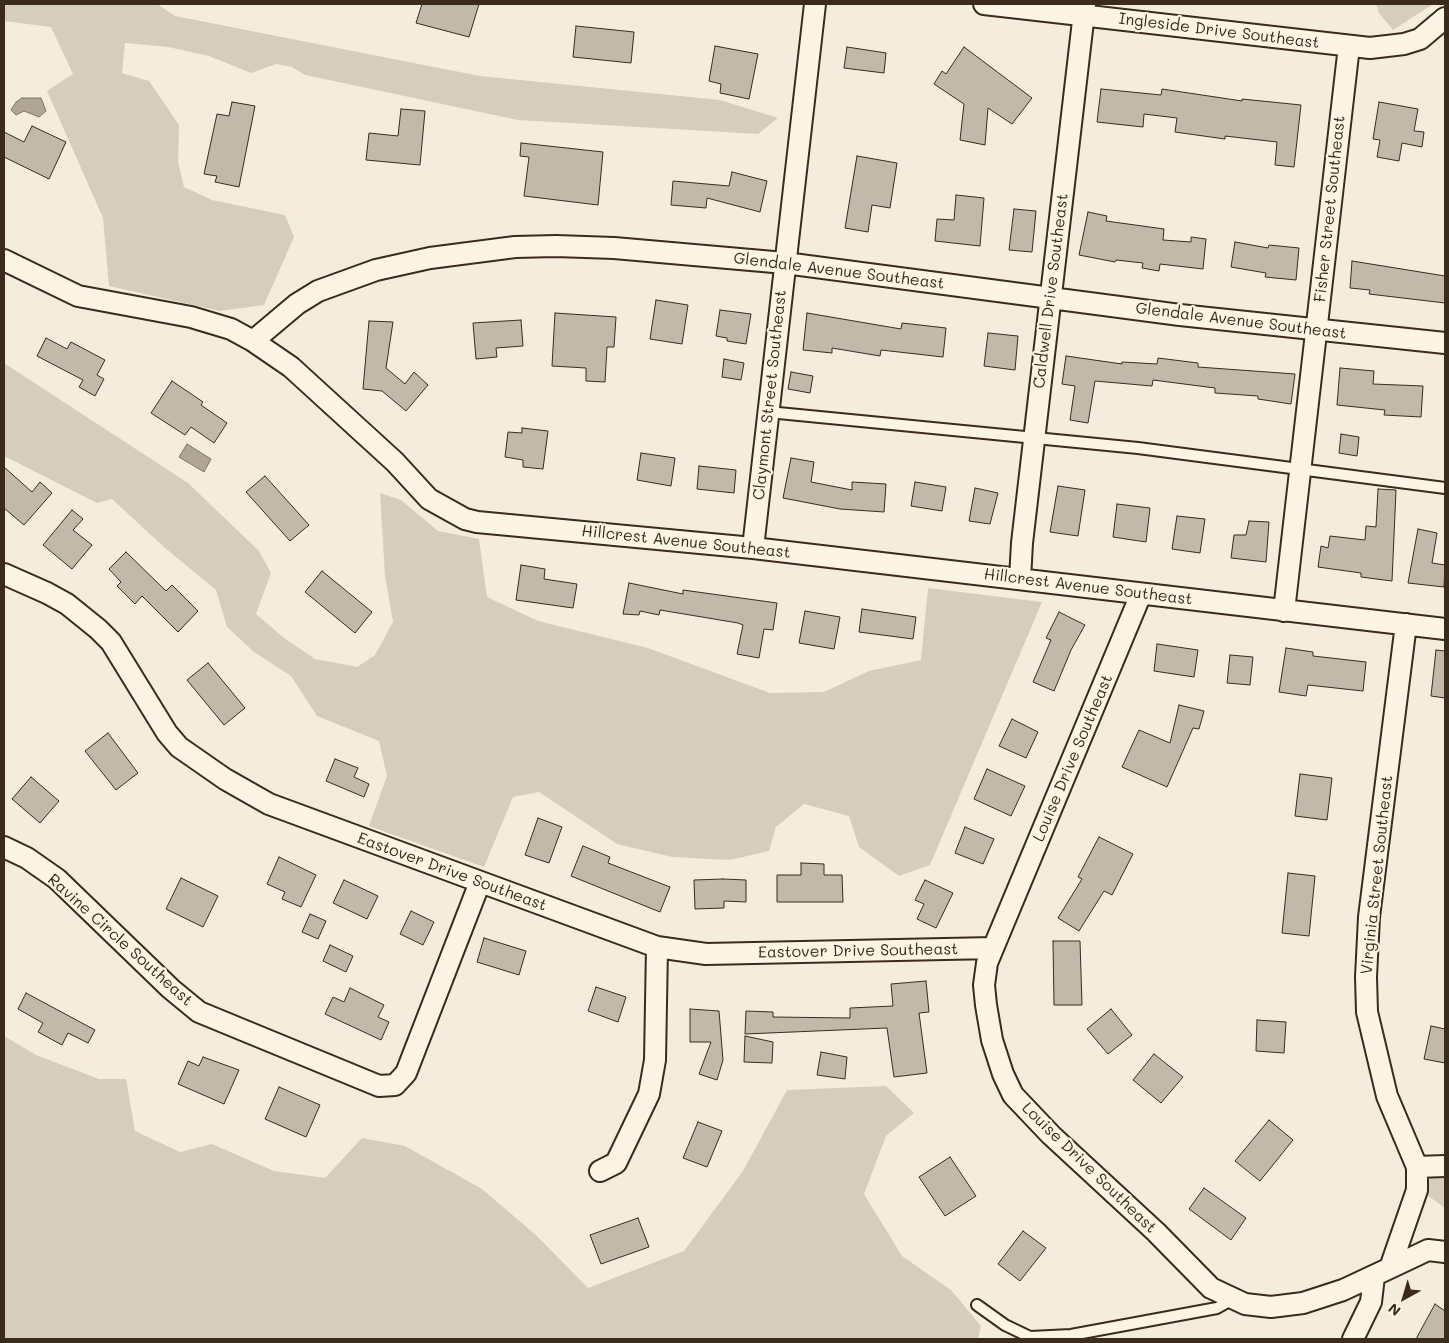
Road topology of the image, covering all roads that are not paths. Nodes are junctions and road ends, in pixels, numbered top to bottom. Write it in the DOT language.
graph roads {
  1 [pos="815,4"];
  2 [pos="984,4"];
  3 [pos="1084,9"];
  4 [pos="1445,18"];
  5 [pos="1349,46"];
  6 [pos="4,260"];
  7 [pos="785,263"];
  8 [pos="1051,297"];
  9 [pos="1316,330"];
  10 [pos="253,341"];
  11 [pos="1445,343"];
  12 [pos="768,412"];
  13 [pos="1034,438"];
  14 [pos="1300,469"];
  15 [pos="1445,488"];
  16 [pos="753,548"];
  17 [pos="4,574"];
  18 [pos="1020,579"];
  19 [pos="1141,594"];
  20 [pos="1284,610"];
  21 [pos="1406,624"];
  22 [pos="1445,629"];
  23 [pos="4,847"];
  24 [pos="480,882"];
  25 [pos="657,947"];
  26 [pos="994,948"];
  27 [pos="1445,1166"];
  28 [pos="1417,1167"];
  29 [pos="600,1171"];
  30 [pos="1445,1252"];
  31 [pos="1382,1272"];
  32 [pos="1234,1299"];
  33 [pos="977,1305"];
  34 [pos="1353,1339"];
  1 -- 7 [label="street, Claymont Street Southeast"];
  2 -- 3 [label="street, Ingleside Drive Southeast"];
  3 -- 5 [label="street, Ingleside Drive Southeast"];
  3 -- 8 [label="street, Caldwell Drive Southeast"];
  4 -- 5 [label="street, Ingleside Drive Southeast"];
  5 -- 9 [label="street, Fisher Street Southeast"];
  6 -- 10 [label="street, Hillcrest Avenue Southeast"];
  7 -- 8 [label="street, Glendale Avenue Southeast"];
  7 -- 10 [label="street, Glendale Avenue Southeast"];
  7 -- 12 [label="street, Claymont Street Southeast"];
  8 -- 9 [label="street, Glendale Avenue Southeast"];
  8 -- 13 [label="street, Caldwell Drive Southeast"];
  9 -- 11 [label="street, Glendale Avenue Southeast"];
  9 -- 14 [label="street, Fisher Street Southeast"];
  10 -- 16 [label="street, Hillcrest Avenue Southeast"];
  12 -- 13 [label="lane"];
  12 -- 16 [label="street, Claymont Street Southeast"];
  13 -- 14 [label="lane"];
  13 -- 18 [label="street, Caldwell Drive Southeast"];
  14 -- 15 [label="lane"];
  14 -- 20 [label="street, Fisher Street Southeast"];
  16 -- 18 [label="street, Hillcrest Avenue Southeast"];
  17 -- 24 [label="street, Eastover Drive Southeast"];
  18 -- 19 [label="street, Hillcrest Avenue Southeast"];
  19 -- 20 [label="street, Hillcrest Avenue Southeast"];
  19 -- 26 [label="street, Louise Drive Southeast"];
  20 -- 21 [label="street, Hillcrest Avenue Southeast"];
  21 -- 22 [label="street, Hillcrest Avenue Southeast"];
  21 -- 28 [label="street, Virginia Street Southeast"];
  23 -- 24 [label="street, Ravine Circle Southeast"];
  24 -- 25 [label="street, Eastover Drive Southeast"];
  25 -- 26 [label="street, Eastover Drive Southeast"];
  25 -- 29 [label="street"];
  26 -- 32 [label="street, Louise Drive Southeast"];
  27 -- 28 [label="street"];
  28 -- 31 [label="street, Virginia Street Southeast"];
  30 -- 31 [label="street, Louise Drive Southeast"];
  31 -- 32 [label="street, Louise Drive Southeast"];
  31 -- 34 [label="street, Virginia Street Southeast"];
  32 -- 33 [label="lane"];
}
